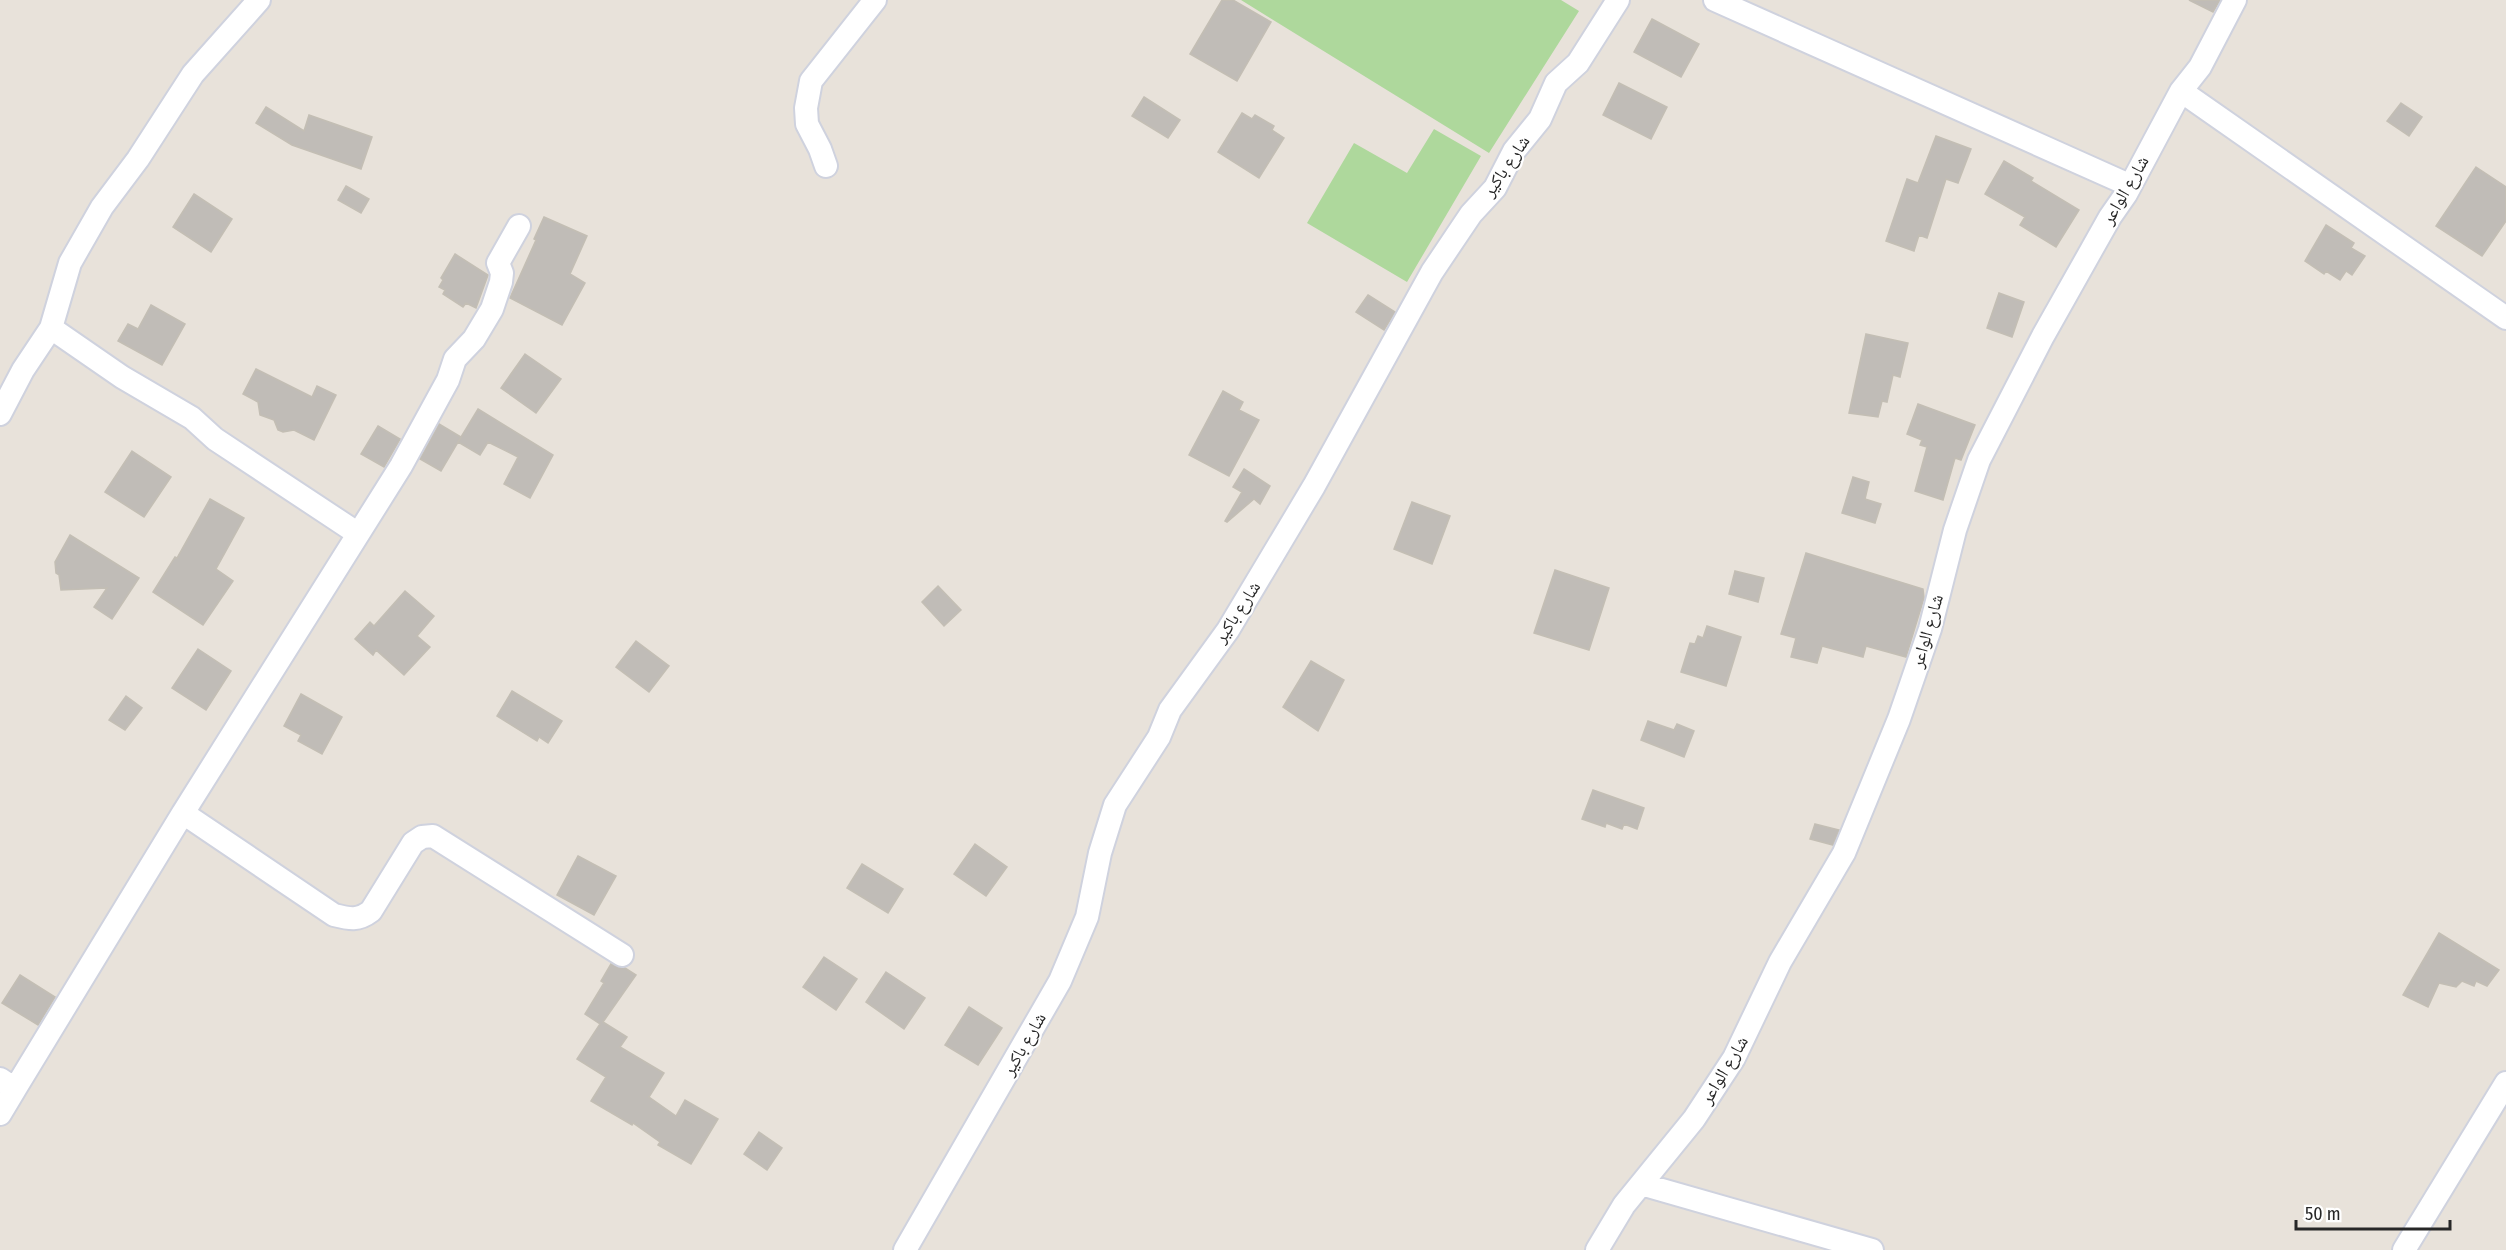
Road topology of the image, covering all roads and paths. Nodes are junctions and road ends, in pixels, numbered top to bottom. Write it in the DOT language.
graph roads {
  1 [pos="259,0"];
  2 [pos="875,0"];
  3 [pos="1618,0"];
  4 [pos="1624,0"];
  5 [pos="1715,0"];
  6 [pos="2235,0"];
  7 [pos="1578,63"];
  8 [pos="2186,94"];
  9 [pos="826,166"];
  10 [pos="2129,185"];
  11 [pos="519,226"];
  12 [pos="2506,318"];
  13 [pos="51,328"];
  14 [pos="0,414"];
  15 [pos="357,533"];
  16 [pos="183,813"];
  17 [pos="622,955"];
  18 [pos="2506,1083"];
  19 [pos="8,1084"];
  20 [pos="0,1114"];
  21 [pos="1641,1184"];
  22 [pos="905,1250"];
  23 [pos="1597,1250"];
  24 [pos="1872,1250"];
  25 [pos="2404,1250"];
  1 -- 13 [label="street"];
  2 -- 9 [label="street"];
  3 -- 7 [label="street, شارع باكير"];
  4 -- 7 [label="street"];
  5 -- 10 [label="street"];
  6 -- 8 [label="street, شارع الواعر"];
  7 -- 22 [label="street, شارع باكير"];
  8 -- 10 [label="street, شارع الواعر"];
  8 -- 12 [label="street"];
  10 -- 21 [label="street, شارع الواعر"];
  11 -- 15 [label="street"];
  13 -- 14 [label="street"];
  13 -- 15 [label="street"];
  15 -- 16 [label="street"];
  16 -- 17 [label="street"];
  16 -- 19 [label="street"];
  18 -- 25 [label="street"];
  19 -- 20 [label="street"];
  21 -- 23 [label="street, شارع الواعر"];
  21 -- 24 [label="street"];
}
